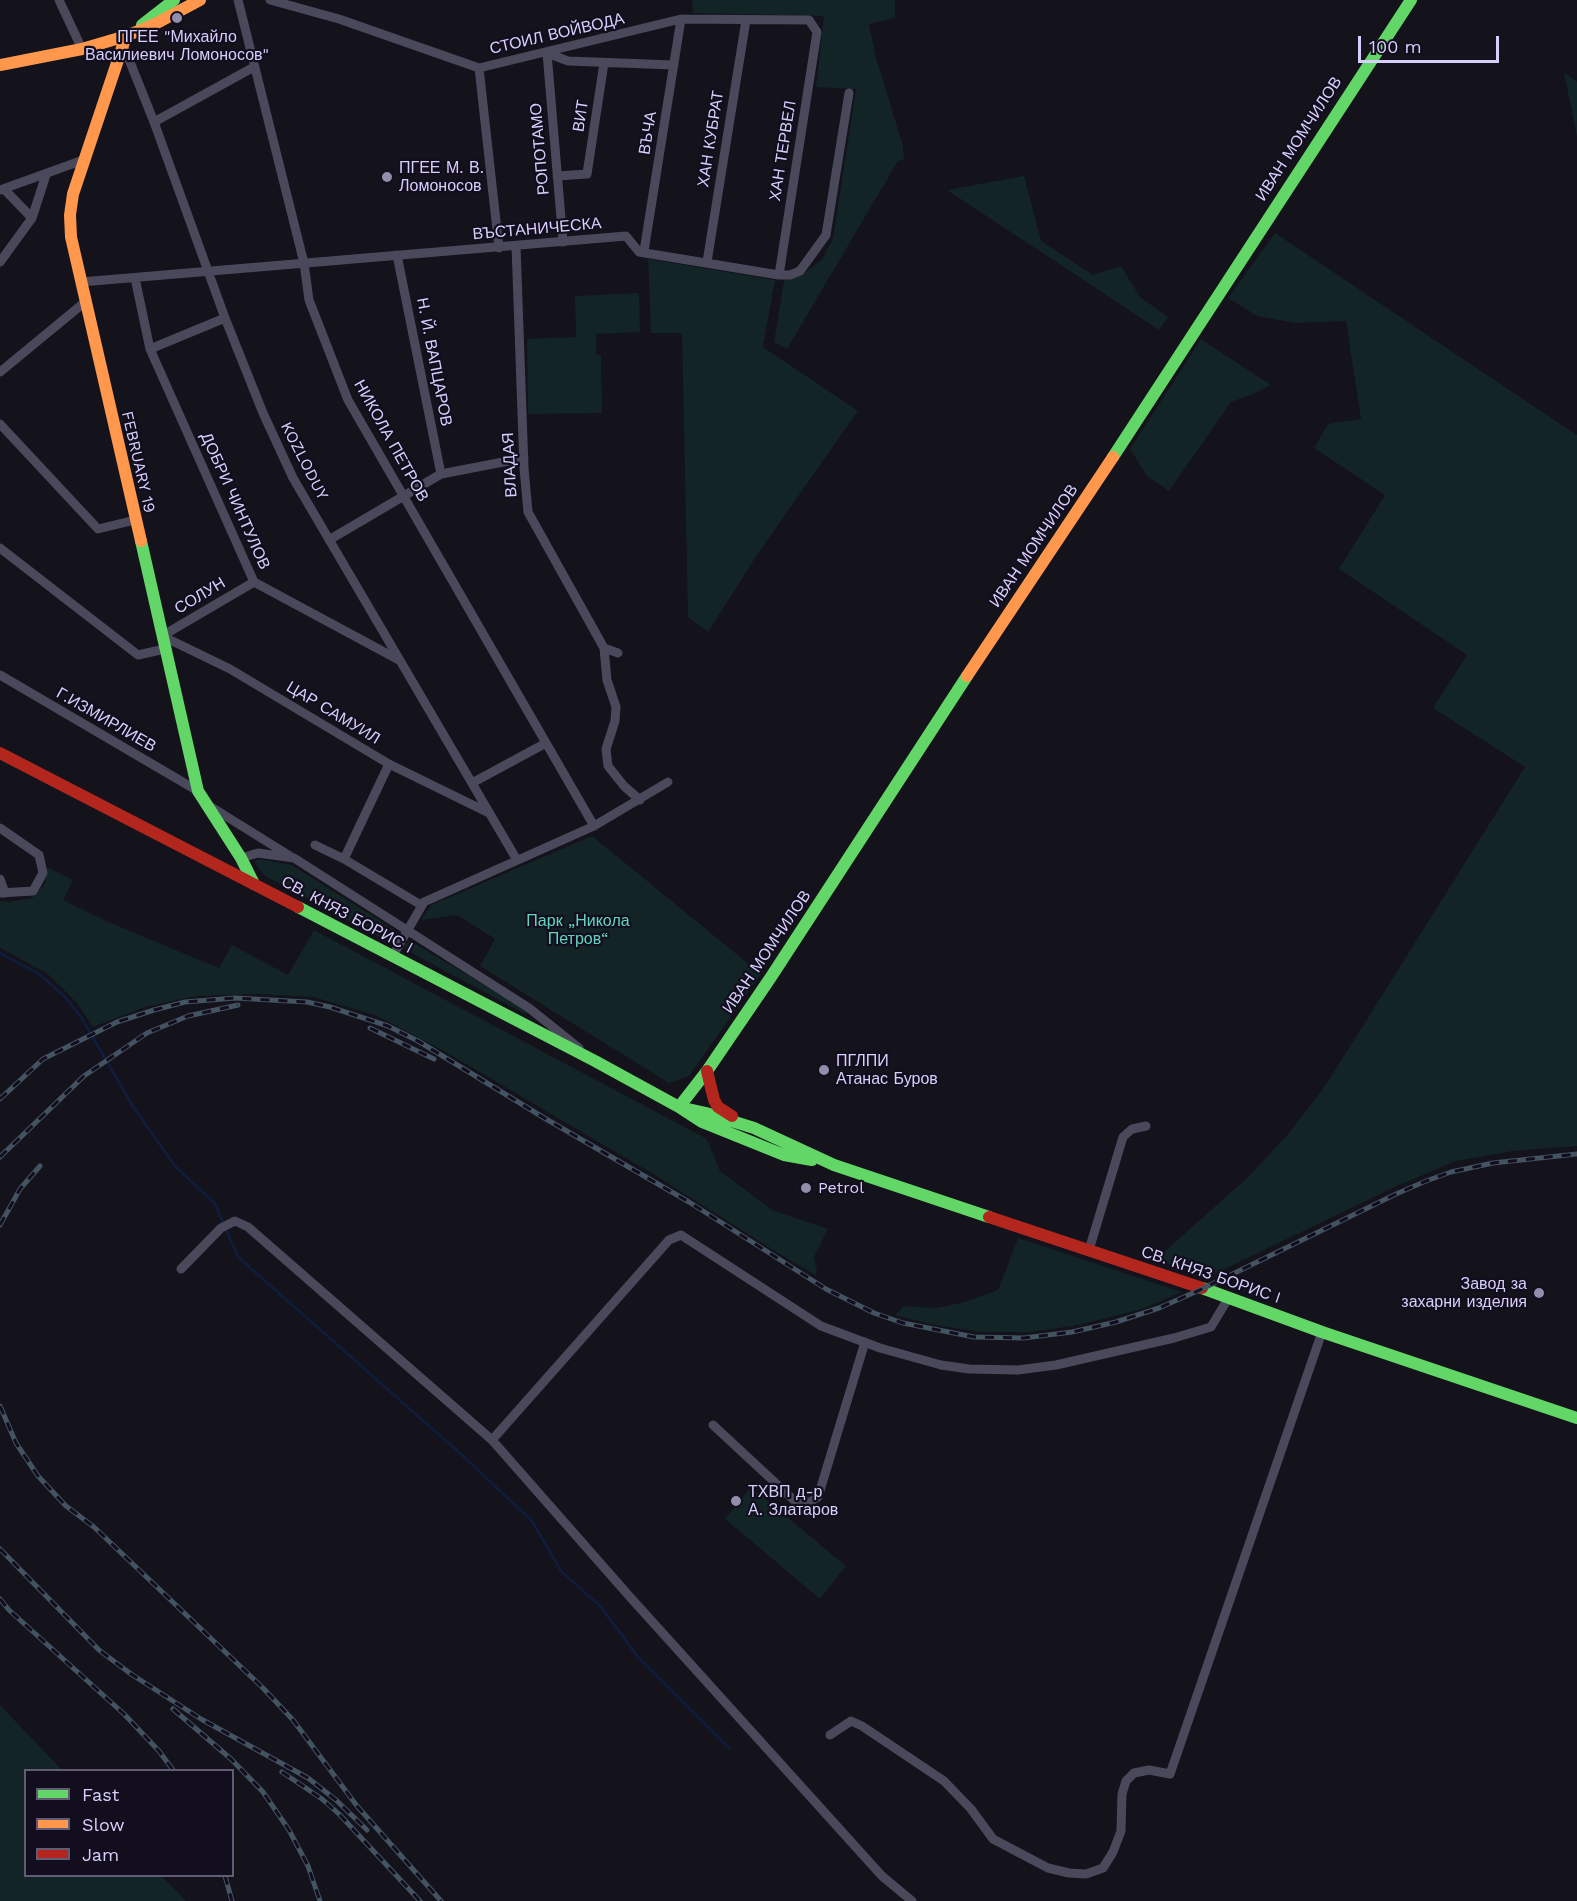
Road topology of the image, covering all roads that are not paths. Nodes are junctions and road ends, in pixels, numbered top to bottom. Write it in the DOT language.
graph roads {
  1 [pos="59,0"];
  2 [pos="174,0"];
  3 [pos="200,0"];
  4 [pos="238,0"];
  5 [pos="270,0"];
  6 [pos="1411,0"];
  7 [pos="681,19"];
  8 [pos="746,20"];
  9 [pos="818,32"];
  10 [pos="125,42"];
  11 [pos="82,49"];
  12 [pos="547,52"];
  13 [pos="604,63"];
  14 [pos="0,64"];
  15 [pos="674,65"];
  16 [pos="254,66"];
  17 [pos="479,68"];
  18 [pos="849,93"];
  19 [pos="154,122"];
  20 [pos="86,159"];
  21 [pos="46,175"];
  22 [pos="557,176"];
  23 [pos="2,190"];
  24 [pos="32,218"];
  25 [pos="563,242"];
  26 [pos="516,246"];
  27 [pos="499,248"];
  28 [pos="644,251"];
  29 [pos="397,255"];
  30 [pos="0,262"];
  31 [pos="707,262"];
  32 [pos="304,263"];
  33 [pos="207,271"];
  34 [pos="779,275"];
  35 [pos="135,278"];
  36 [pos="81,282"];
  37 [pos="85,302"];
  38 [pos="225,318"];
  39 [pos="150,349"];
  40 [pos="0,372"];
  41 [pos="0,424"];
  42 [pos="524,458"];
  43 [pos="441,474"];
  44 [pos="404,495"];
  45 [pos="135,520"];
  46 [pos="329,540"];
  47 [pos="0,548"];
  48 [pos="254,582"];
  49 [pos="164,642"];
  50 [pos="604,648"];
  51 [pos="618,653"];
  52 [pos="399,660"];
  53 [pos="0,675"];
  54 [pos="546,743"];
  55 [pos="0,753"];
  56 [pos="389,764"];
  57 [pos="668,782"];
  58 [pos="472,783"];
  59 [pos="198,791"];
  60 [pos="640,800"];
  61 [pos="208,805"];
  62 [pos="489,813"];
  63 [pos="594,826"];
  64 [pos="0,828"];
  65 [pos="315,845"];
  66 [pos="241,858"];
  67 [pos="294,858"];
  68 [pos="344,859"];
  69 [pos="517,860"];
  70 [pos="0,879"];
  71 [pos="254,885"];
  72 [pos="2,893"];
  73 [pos="421,905"];
  74 [pos="408,930"];
  75 [pos="392,957"];
  76 [pos="595,1061"];
  77 [pos="707,1071"];
  78 [pos="679,1107"];
  79 [pos="1146,1126"];
  80 [pos="754,1128"];
  81 [pos="834,1165"];
  82 [pos="1089,1250"];
  83 [pos="181,1269"];
  84 [pos="1229,1297"];
  85 [pos="1322,1332"];
  86 [pos="865,1342"];
  87 [pos="1577,1418"];
  88 [pos="713,1425"];
  89 [pos="492,1440"];
  90 [pos="830,1735"];
  91 [pos="912,1901"];
  1 -- 11 [label="street"];
  2 -- 10 [label="street"];
  3 -- 10 [label="street"];
  4 -- 16 [label="street, НИКОЛА ПЕТРОВ"];
  5 -- 17 [label="street, СТОИЛ ВОЙВОДА"];
  6 -- 77 [label="street, ИВАН МОМЧИЛОВ"];
  7 -- 8 [label="street, СТОИЛ ВОЙВОДА"];
  7 -- 12 [label="street, СТОИЛ ВОЙВОДА"];
  7 -- 15 [label="street, ВЪЧА"];
  8 -- 9 [label="street, СТОИЛ ВОЙВОДА"];
  8 -- 31 [label="street, ХАН КУБРАТ"];
  9 -- 34 [label="street, ХАН ТЕРВЕЛ"];
  10 -- 11 [label="street"];
  10 -- 19 [label="street, KOZLODUY"];
  10 -- 20 [label="street, FEBRUARY 19"];
  11 -- 14 [label="street"];
  12 -- 13 [label="street"];
  12 -- 17 [label="street, СТОИЛ ВОЙВОДА"];
  12 -- 22 [label="street, РОПОТАМО"];
  13 -- 15 [label="street"];
  13 -- 22 [label="street, ВИТ"];
  15 -- 28 [label="street, ВЪЧА"];
  16 -- 19 [label="street"];
  16 -- 32 [label="street, НИКОЛА ПЕТРОВ"];
  17 -- 27 [label="street"];
  18 -- 34 [label="street"];
  19 -- 33 [label="street, KOZLODUY"];
  20 -- 21 [label="street"];
  20 -- 36 [label="street, FEBRUARY 19"];
  21 -- 23 [label="street"];
  21 -- 24 [label="street"];
  22 -- 25 [label="street, РОПОТАМО"];
  23 -- 24 [label="street"];
  24 -- 30 [label="street"];
  25 -- 26 [label="street, ВЪСТАНИЧЕСКА"];
  25 -- 28 [label="street, ВЪСТАНИЧЕСКА"];
  26 -- 27 [label="street, ВЪСТАНИЧЕСКА"];
  26 -- 42 [label="street, ВЛАДАЯ"];
  27 -- 29 [label="street, ВЪСТАНИЧЕСКА"];
  28 -- 31 [label="street, ВЪСТАНИЧЕСКА"];
  29 -- 32 [label="street, ВЪСТАНИЧЕСКА"];
  29 -- 43 [label="street, Н. Й. ВАПЦАРОВ"];
  31 -- 34 [label="street, ВЪСТАНИЧЕСКА"];
  32 -- 33 [label="street, ВЪСТАНИЧЕСКА"];
  32 -- 44 [label="street, НИКОЛА ПЕТРОВ"];
  33 -- 35 [label="street, ВЪСТАНИЧЕСКА"];
  33 -- 38 [label="street, KOZLODUY"];
  35 -- 36 [label="street, ВЪСТАНИЧЕСКА"];
  35 -- 39 [label="street, ДОБРИ ЧИНТУЛОВ"];
  36 -- 37 [label="street, FEBRUARY 19"];
  37 -- 40 [label="street"];
  37 -- 45 [label="street, FEBRUARY 19"];
  38 -- 39 [label="street"];
  38 -- 46 [label="street, KOZLODUY"];
  39 -- 48 [label="street, ДОБРИ ЧИНТУЛОВ"];
  41 -- 45 [label="street"];
  42 -- 43 [label="street"];
  42 -- 50 [label="street, ВЛАДАЯ"];
  43 -- 44 [label="street"];
  44 -- 46 [label="street"];
  44 -- 54 [label="street, НИКОЛА ПЕТРОВ"];
  45 -- 49 [label="street, FEBRUARY 19"];
  46 -- 52 [label="street, KOZLODUY"];
  47 -- 49 [label="street"];
  48 -- 49 [label="street, СОЛУН"];
  48 -- 52 [label="street, ДОБРИ ЧИНТУЛОВ"];
  49 -- 56 [label="street, ЦАР САМУИЛ"];
  49 -- 59 [label="street, FEBRUARY 19"];
  50 -- 51 [label="street"];
  50 -- 60 [label="street"];
  52 -- 58 [label="street, KOZLODUY"];
  53 -- 59 [label="street, Г.ИЗМИРЛИЕВ"];
  54 -- 58 [label="street"];
  54 -- 63 [label="street, НИКОЛА ПЕТРОВ"];
  55 -- 71 [label="street, СВ. КНЯЗ БОРИС I"];
  56 -- 62 [label="street, ЦАР САМУИЛ"];
  56 -- 68 [label="street"];
  57 -- 60 [label="street"];
  58 -- 62 [label="street, KOZLODUY"];
  59 -- 61 [label="street, FEBRUARY 19"];
  60 -- 63 [label="street"];
  61 -- 66 [label="street, FEBRUARY 19"];
  61 -- 67 [label="street"];
  62 -- 69 [label="street, KOZLODUY"];
  63 -- 69 [label="street"];
  64 -- 72 [label="street"];
  65 -- 68 [label="street"];
  66 -- 67 [label="street"];
  66 -- 71 [label="street, FEBRUARY 19"];
  67 -- 74 [label="street"];
  68 -- 73 [label="street"];
  69 -- 73 [label="street"];
  70 -- 72 [label="street"];
  71 -- 75 [label="street, СВ. КНЯЗ БОРИС I"];
  73 -- 74 [label="street"];
  74 -- 75 [label="street"];
  74 -- 76 [label="street"];
  75 -- 76 [label="street, СВ. КНЯЗ БОРИС I"];
  76 -- 78 [label="street, СВ. КНЯЗ БОРИС I"];
  77 -- 78 [label="street, ИВАН МОМЧИЛОВ"];
  77 -- 80 [label="street"];
  78 -- 80 [label="street, СВ. КНЯЗ БОРИС I"];
  78 -- 81 [label="street, СВ. КНЯЗ БОРИС I"];
  79 -- 82 [label="street"];
  80 -- 81 [label="street, СВ. КНЯЗ БОРИС I"];
  81 -- 82 [label="street, СВ. КНЯЗ БОРИС I"];
  82 -- 84 [label="street, СВ. КНЯЗ БОРИС I"];
  83 -- 89 [label="street"];
  84 -- 85 [label="street, СВ. КНЯЗ БОРИС I"];
  84 -- 86 [label="street"];
  85 -- 87 [label="street, СВ. КНЯЗ БОРИС I"];
  85 -- 90 [label="street"];
  86 -- 88 [label="street"];
  86 -- 89 [label="street"];
  89 -- 91 [label="street"];
}
